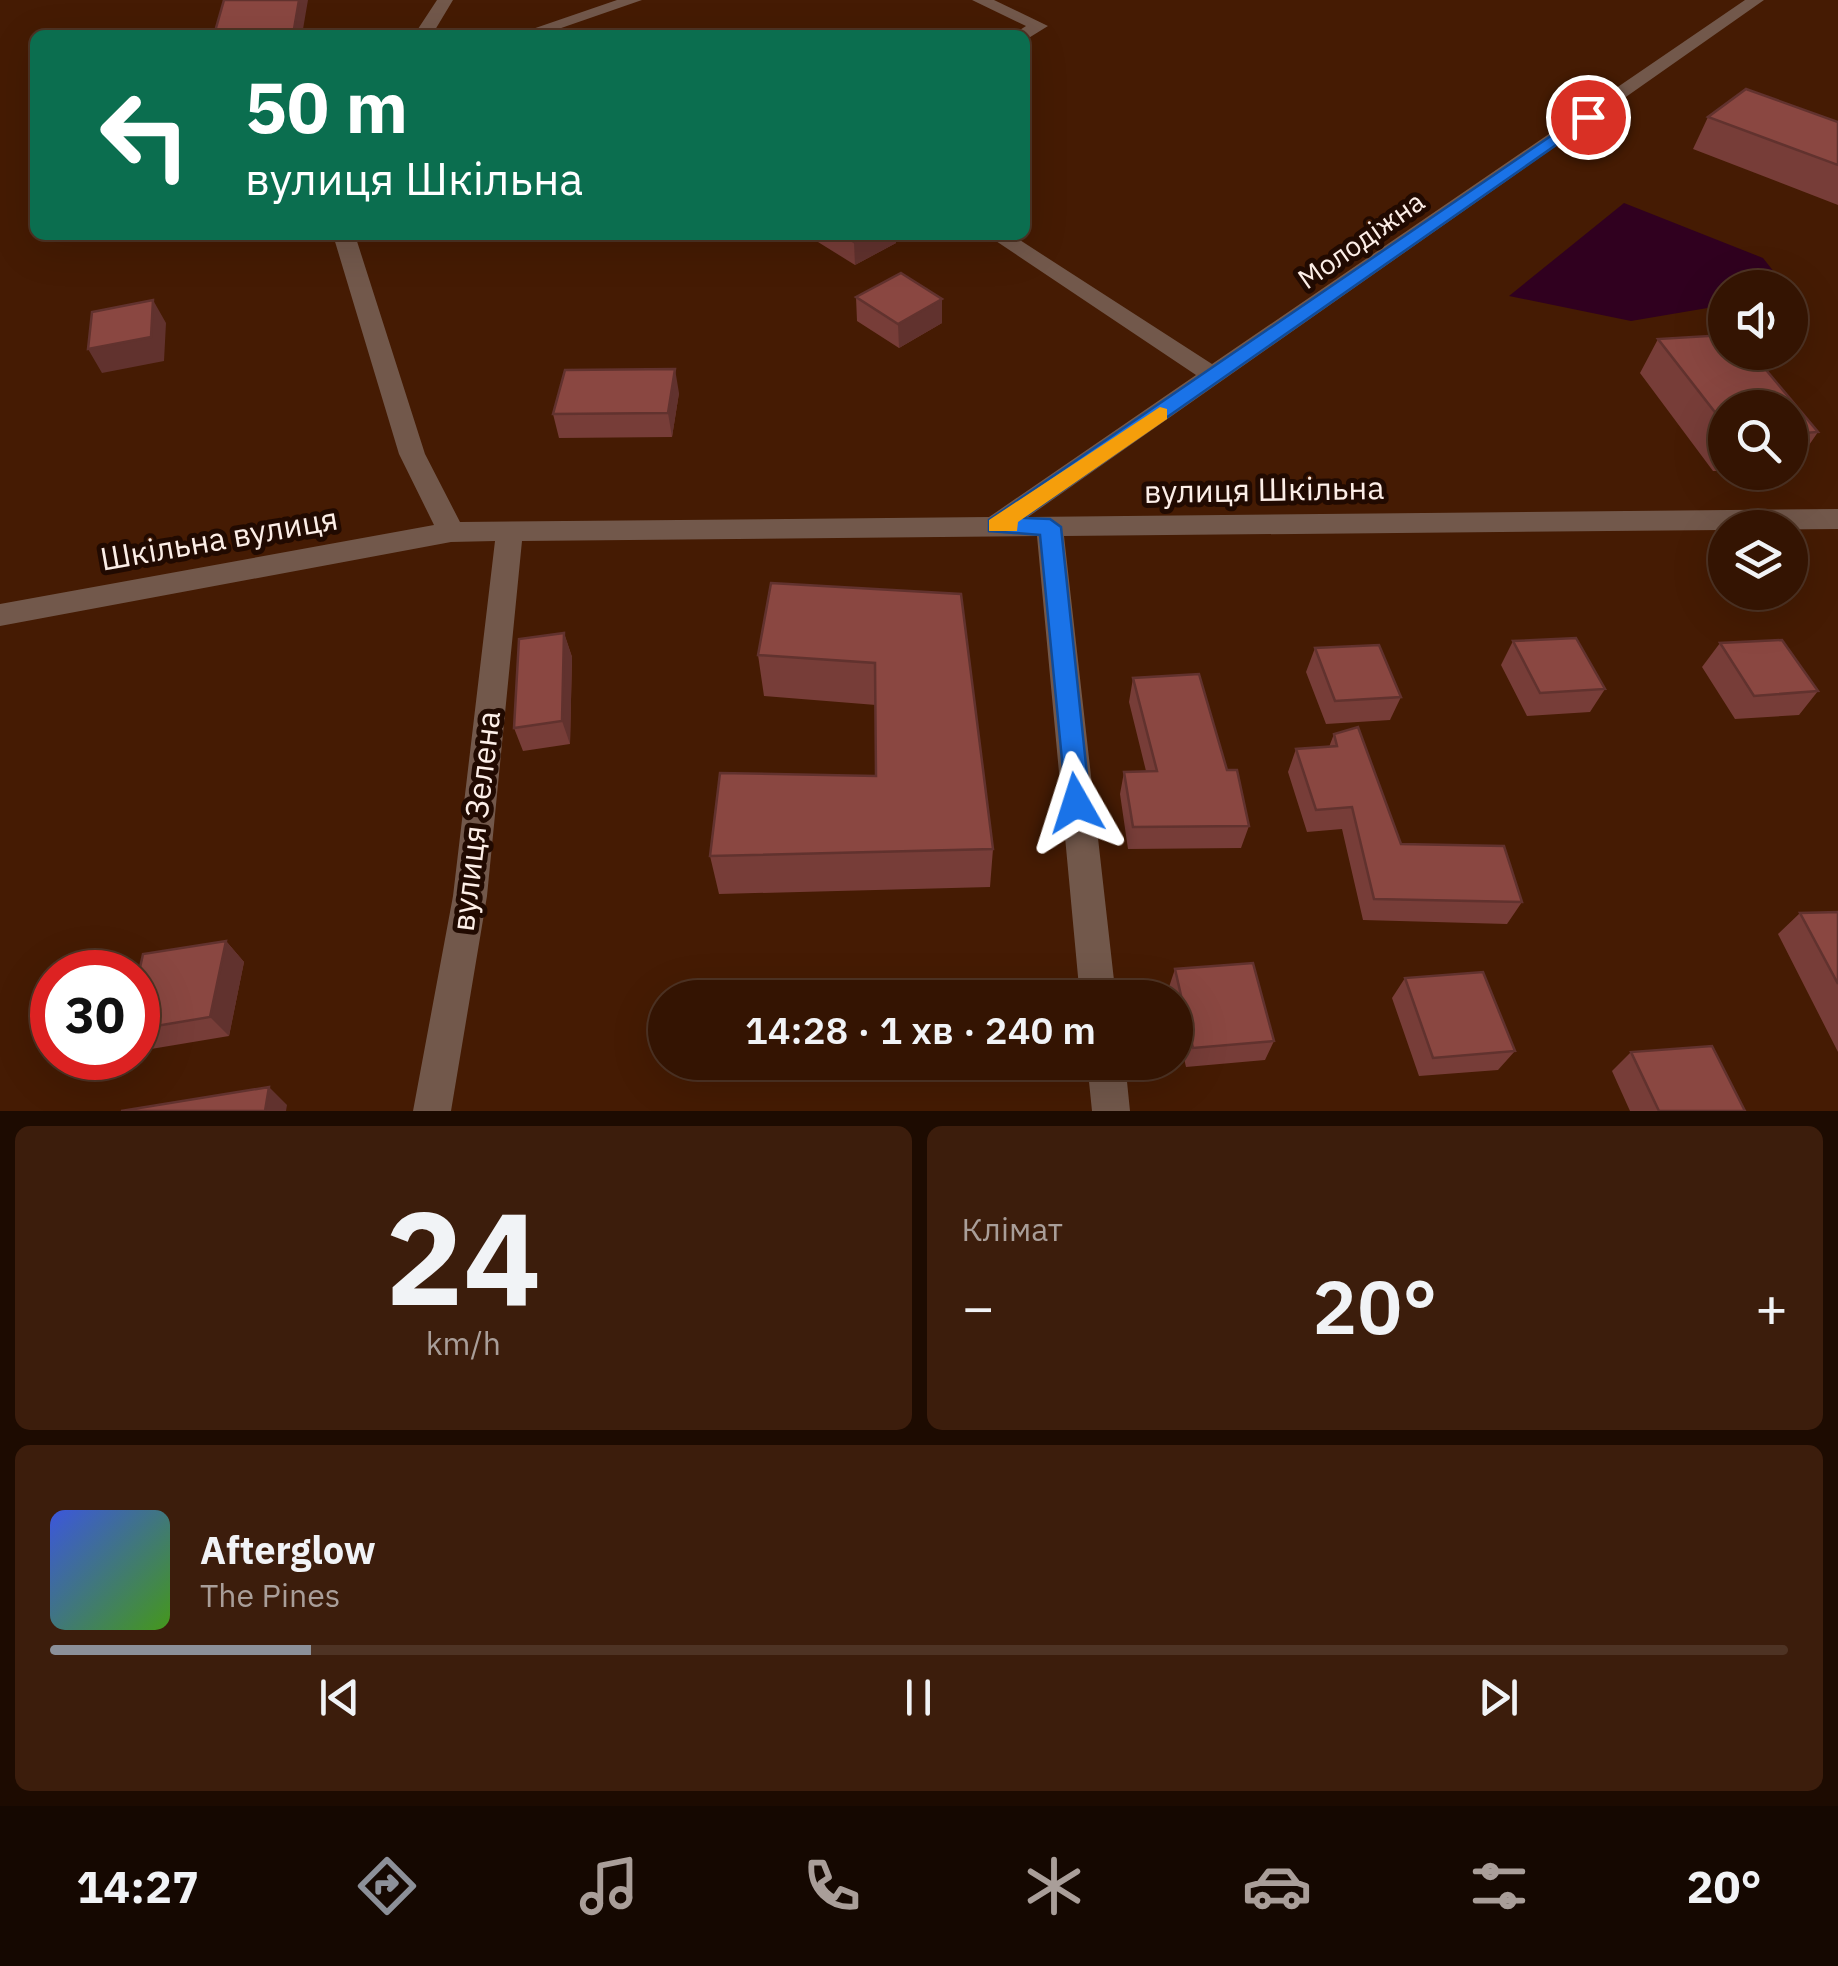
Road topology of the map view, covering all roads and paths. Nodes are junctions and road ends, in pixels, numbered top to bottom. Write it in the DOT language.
graph roads {
  1 [pos="445,0"];
  2 [pos="634,0"];
  3 [pos="980,0"];
  4 [pos="1756,0"];
  5 [pos="426,30"];
  6 [pos="540,30"];
  7 [pos="1030,31"];
  8 [pos="346,240"];
  9 [pos="1006,240"];
  10 [pos="1215,377"];
  11 [pos="1838,519"];
  12 [pos="997,525"];
  13 [pos="1050,527"];
  14 [pos="510,530"];
  15 [pos="450,532"];
  16 [pos="0,616"];
  17 [pos="1096,980"];
  18 [pos="1108,1080"];
  19 [pos="432,1111"];
  20 [pos="1111,1111"];
  1 -- 5 [label="street"];
  2 -- 6 [label="street"];
  3 -- 7 [label="street"];
  4 -- 10 [label="street, Молодіжна"];
  8 -- 15 [label="street"];
  9 -- 10 [label="street"];
  10 -- 12 [label="street, Молодіжна"];
  11 -- 13 [label="street, вулиця Шкільна"];
  12 -- 13 [label="street, вулиця Шкільна"];
  12 -- 14 [label="street, вулиця Шкільна"];
  13 -- 17 [label="street"];
  14 -- 15 [label="street, вулиця Шкільна"];
  14 -- 19 [label="street, вулиця Зелена"];
  15 -- 16 [label="street, Шкільна вулиця"];
  18 -- 20 [label="street"];
}
